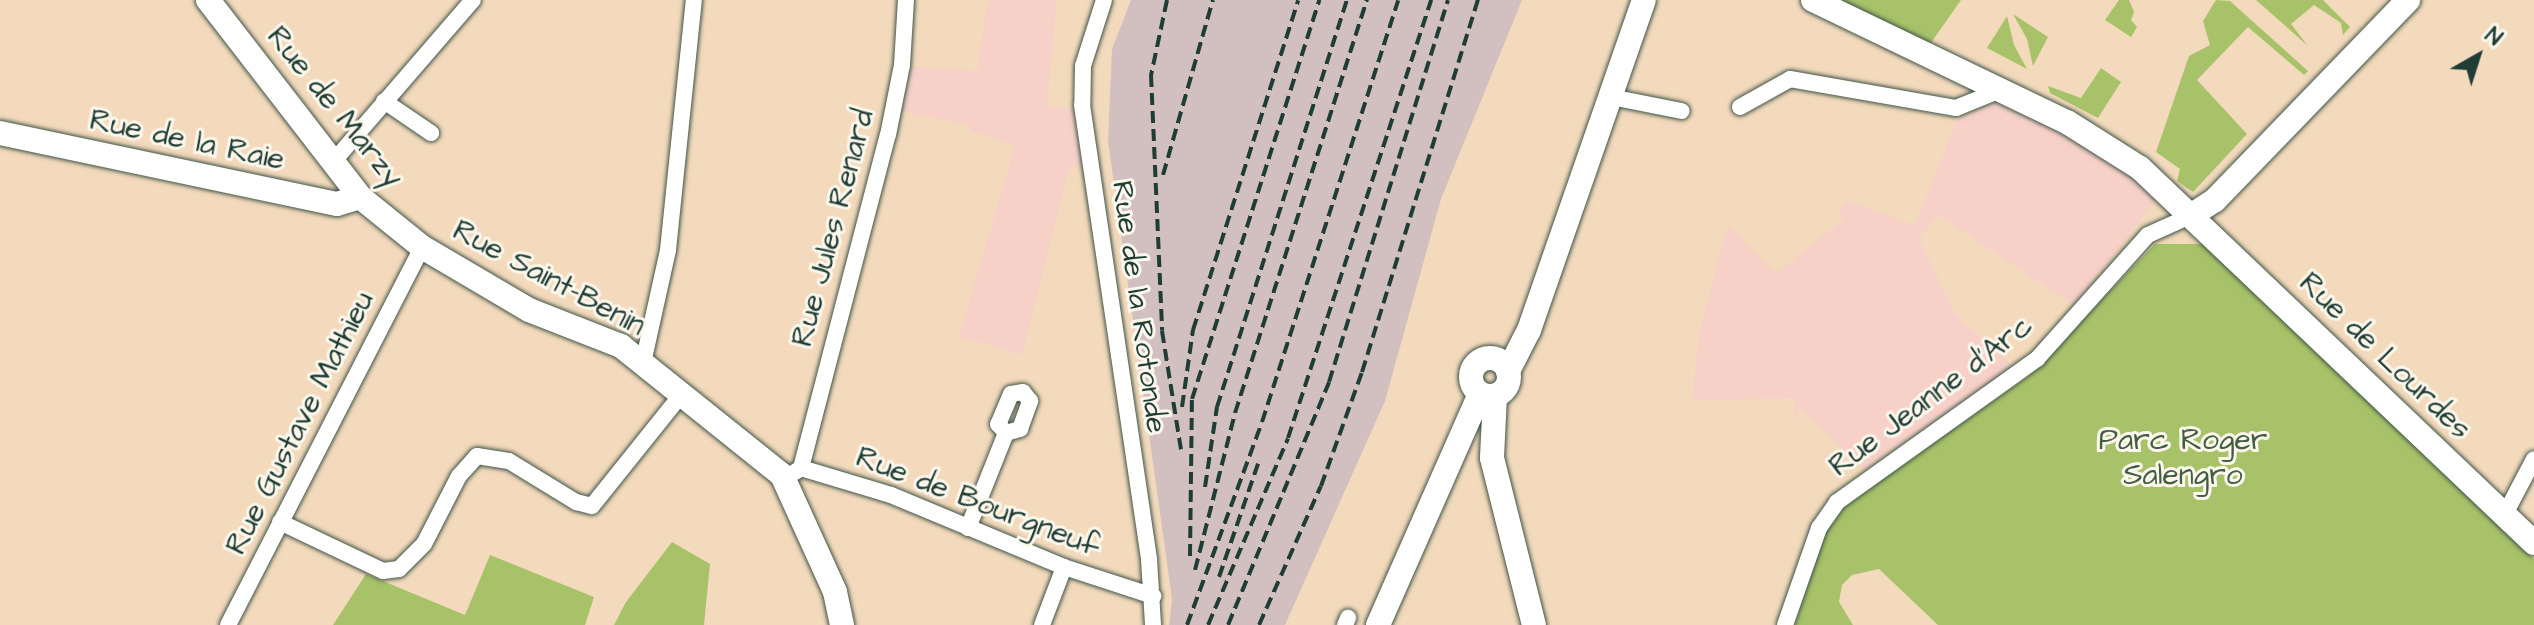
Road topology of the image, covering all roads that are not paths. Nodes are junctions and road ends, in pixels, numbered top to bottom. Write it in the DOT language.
graph roads {
  1 [pos="208,0"];
  2 [pos="473,0"];
  3 [pos="694,0"];
  4 [pos="906,0"];
  5 [pos="1104,0"];
  6 [pos="1813,0"];
  7 [pos="2408,0"];
  8 [pos="1641,10"];
  9 [pos="1998,91"];
  10 [pos="1611,97"];
  11 [pos="384,101"];
  12 [pos="1740,107"];
  13 [pos="1682,111"];
  14 [pos="0,133"];
  15 [pos="431,133"];
  16 [pos="333,162"];
  17 [pos="360,197"];
  18 [pos="2192,215"];
  19 [pos="422,247"];
  20 [pos="643,363"];
  21 [pos="1509,363"];
  22 [pos="681,395"];
  23 [pos="1488,395"];
  24 [pos="1006,433"];
  25 [pos="2534,459"];
  26 [pos="793,473"];
  27 [pos="2504,516"];
  28 [pos="280,522"];
  29 [pos="968,528"];
  30 [pos="2534,543"];
  31 [pos="1064,567"];
  32 [pos="1153,596"];
  33 [pos="228,625"];
  34 [pos="842,625"];
  35 [pos="1042,625"];
  36 [pos="1153,625"];
  37 [pos="1378,625"];
  38 [pos="1534,625"];
  39 [pos="1785,625"];
  1 -- 16 [label="street, Rue de Marzy"];
  2 -- 11 [label="street"];
  3 -- 20 [label="street"];
  4 -- 26 [label="street, Rue Jules Renard"];
  5 -- 32 [label="street, Rue de la Rotonde"];
  6 -- 9 [label="street, Rue de Lourdes"];
  7 -- 18 [label="street"];
  8 -- 10 [label="street"];
  9 -- 12 [label="street"];
  9 -- 18 [label="street, Rue de Lourdes"];
  10 -- 13 [label="street"];
  10 -- 21 [label="street"];
  11 -- 15 [label="street"];
  11 -- 16 [label="street"];
  14 -- 17 [label="street, Rue de la Raie"];
  16 -- 17 [label="street, Rue de Marzy"];
  17 -- 19 [label="street, Rue de Marzy"];
  18 -- 27 [label="street, Rue de Lourdes"];
  18 -- 39 [label="street, Rue Jeanne d'Arc"];
  19 -- 20 [label="street, Rue Saint-Benin"];
  19 -- 28 [label="street, Rue Gustave Mathieu"];
  20 -- 22 [label="street, Rue Saint-Benin"];
  21 -- 23 [label="street"];
  21 -- 23 [label="street"];
  22 -- 26 [label="street, Rue Saint-Benin"];
  22 -- 28 [label="street"];
  23 -- 37 [label="street"];
  23 -- 38 [label="street"];
  24 -- 29 [label="street"];
  25 -- 27 [label="street"];
  26 -- 29 [label="street, Rue de Bourgneuf"];
  26 -- 34 [label="street, Rue Saint-Benin"];
  27 -- 30 [label="street, Rue de Lourdes"];
  28 -- 33 [label="street, Rue Gustave Mathieu"];
  29 -- 31 [label="street, Rue de Bourgneuf"];
  31 -- 32 [label="street, Rue de Bourgneuf"];
  31 -- 35 [label="street"];
  32 -- 36 [label="street, Rue de la Rotonde"];
}
